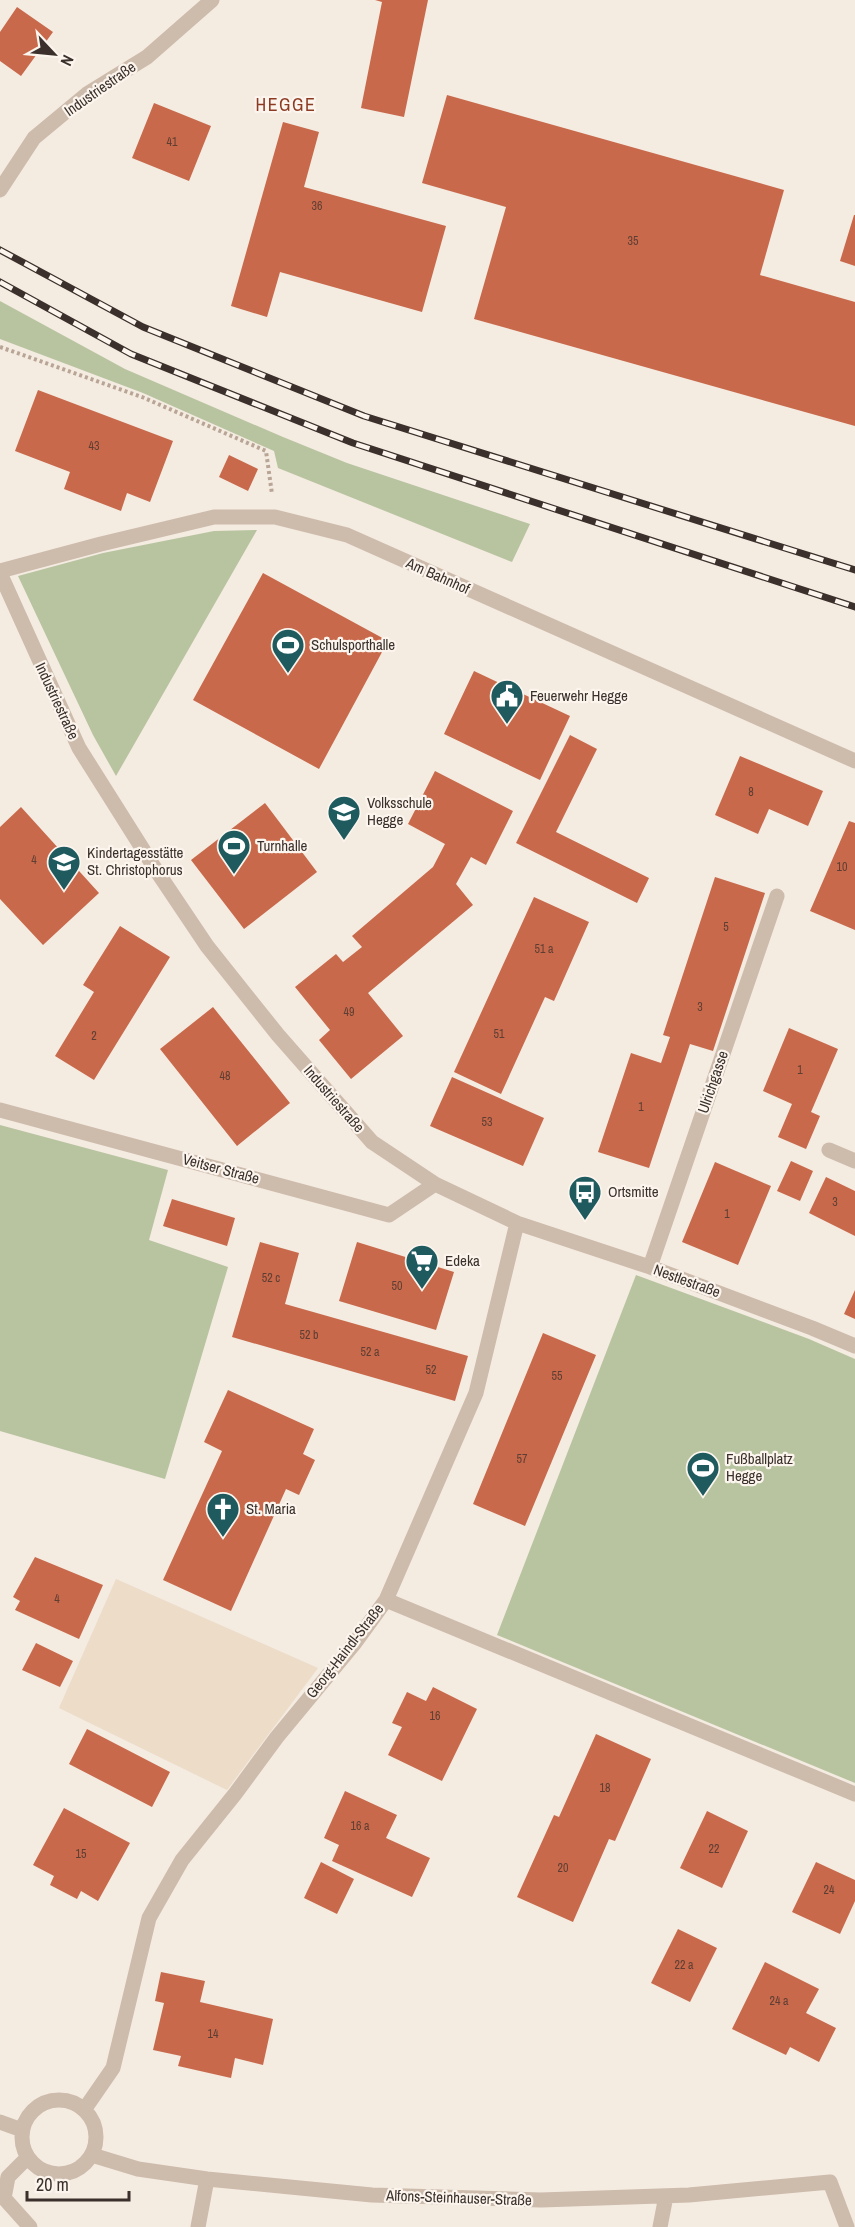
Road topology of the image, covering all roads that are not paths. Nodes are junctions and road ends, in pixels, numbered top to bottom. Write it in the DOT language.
graph roads {
  1 [pos="212,0"];
  2 [pos="0,190"];
  3 [pos="0,572"];
  4 [pos="855,761"];
  5 [pos="777,896"];
  6 [pos="0,1110"];
  7 [pos="829,1150"];
  8 [pos="855,1161"];
  9 [pos="435,1184"];
  10 [pos="517,1223"];
  11 [pos="650,1267"];
  12 [pos="855,1346"];
  13 [pos="386,1600"];
  14 [pos="855,1794"];
  15 [pos="84,2110"];
  16 [pos="0,2122"];
  17 [pos="22,2130"];
  18 [pos="92,2155"];
  19 [pos="28,2157"];
  20 [pos="207,2179"];
  21 [pos="666,2196"];
  22 [pos="30,2227"];
  23 [pos="198,2227"];
  24 [pos="660,2227"];
  25 [pos="847,2227"];
  1 -- 2 [label="street, Industriestraße"];
  3 -- 4 [label="street, Am Bahnhof"];
  3 -- 9 [label="street, Industriestraße"];
  5 -- 11 [label="street, Ulrichgasse"];
  6 -- 9 [label="street, Veitser Straße"];
  7 -- 8 [label="street"];
  9 -- 10 [label="street, Industriestraße"];
  10 -- 11 [label="street, Nestlestraße"];
  10 -- 13 [label="street"];
  11 -- 12 [label="street, Nestlestraße"];
  13 -- 14 [label="street, Georg-Haindl-Straße"];
  13 -- 15 [label="street, Georg-Haindl-Straße"];
  15 -- 17 [label="street"];
  15 -- 18 [label="street"];
  16 -- 17 [label="street"];
  17 -- 19 [label="street"];
  18 -- 19 [label="street"];
  18 -- 20 [label="street, Alfons-Steinhauser-Straße"];
  19 -- 22 [label="street"];
  20 -- 21 [label="street, Alfons-Steinhauser-Straße"];
  20 -- 23 [label="street"];
  21 -- 24 [label="street"];
  21 -- 25 [label="street, Alfons-Steinhauser-Straße"];
}
